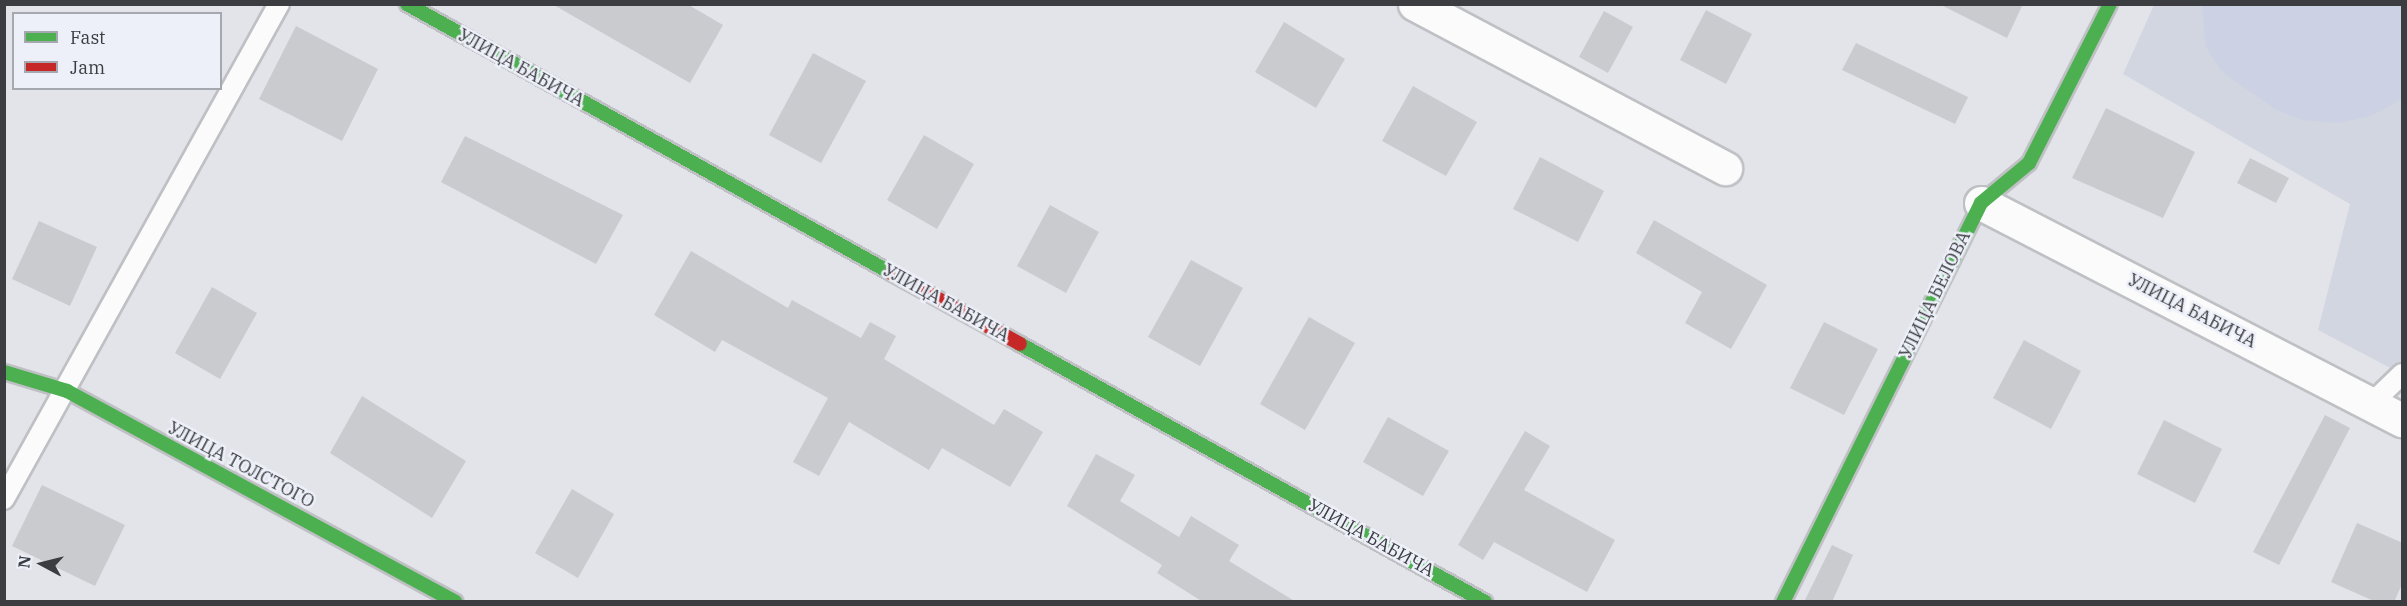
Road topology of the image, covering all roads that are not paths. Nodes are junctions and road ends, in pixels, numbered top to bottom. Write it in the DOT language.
graph roads {
  1 [pos="279,4"];
  2 [pos="407,4"];
  3 [pos="1415,4"];
  4 [pos="2110,4"];
  5 [pos="1725,168"];
  6 [pos="1981,203"];
  7 [pos="4,372"];
  8 [pos="2403,374"];
  9 [pos="67,391"];
  10 [pos="2371,404"];
  11 [pos="2403,420"];
  12 [pos="4,499"];
  13 [pos="455,602"];
  14 [pos="1485,602"];
  15 [pos="1783,602"];
  1 -- 9 [label="lane"];
  2 -- 14 [label="street, УЛИЦА БАБИЧА"];
  3 -- 5 [label="street"];
  4 -- 6 [label="street, УЛИЦА БЕЛОВА"];
  6 -- 10 [label="street, УЛИЦА БАБИЧА"];
  6 -- 15 [label="street, УЛИЦА БЕЛОВА"];
  7 -- 9 [label="street, УЛИЦА ТОЛСТОГО"];
  8 -- 10 [label="lane"];
  9 -- 12 [label="lane"];
  9 -- 13 [label="street, УЛИЦА ТОЛСТОГО"];
  10 -- 11 [label="street, УЛИЦА БАБИЧА"];
}
